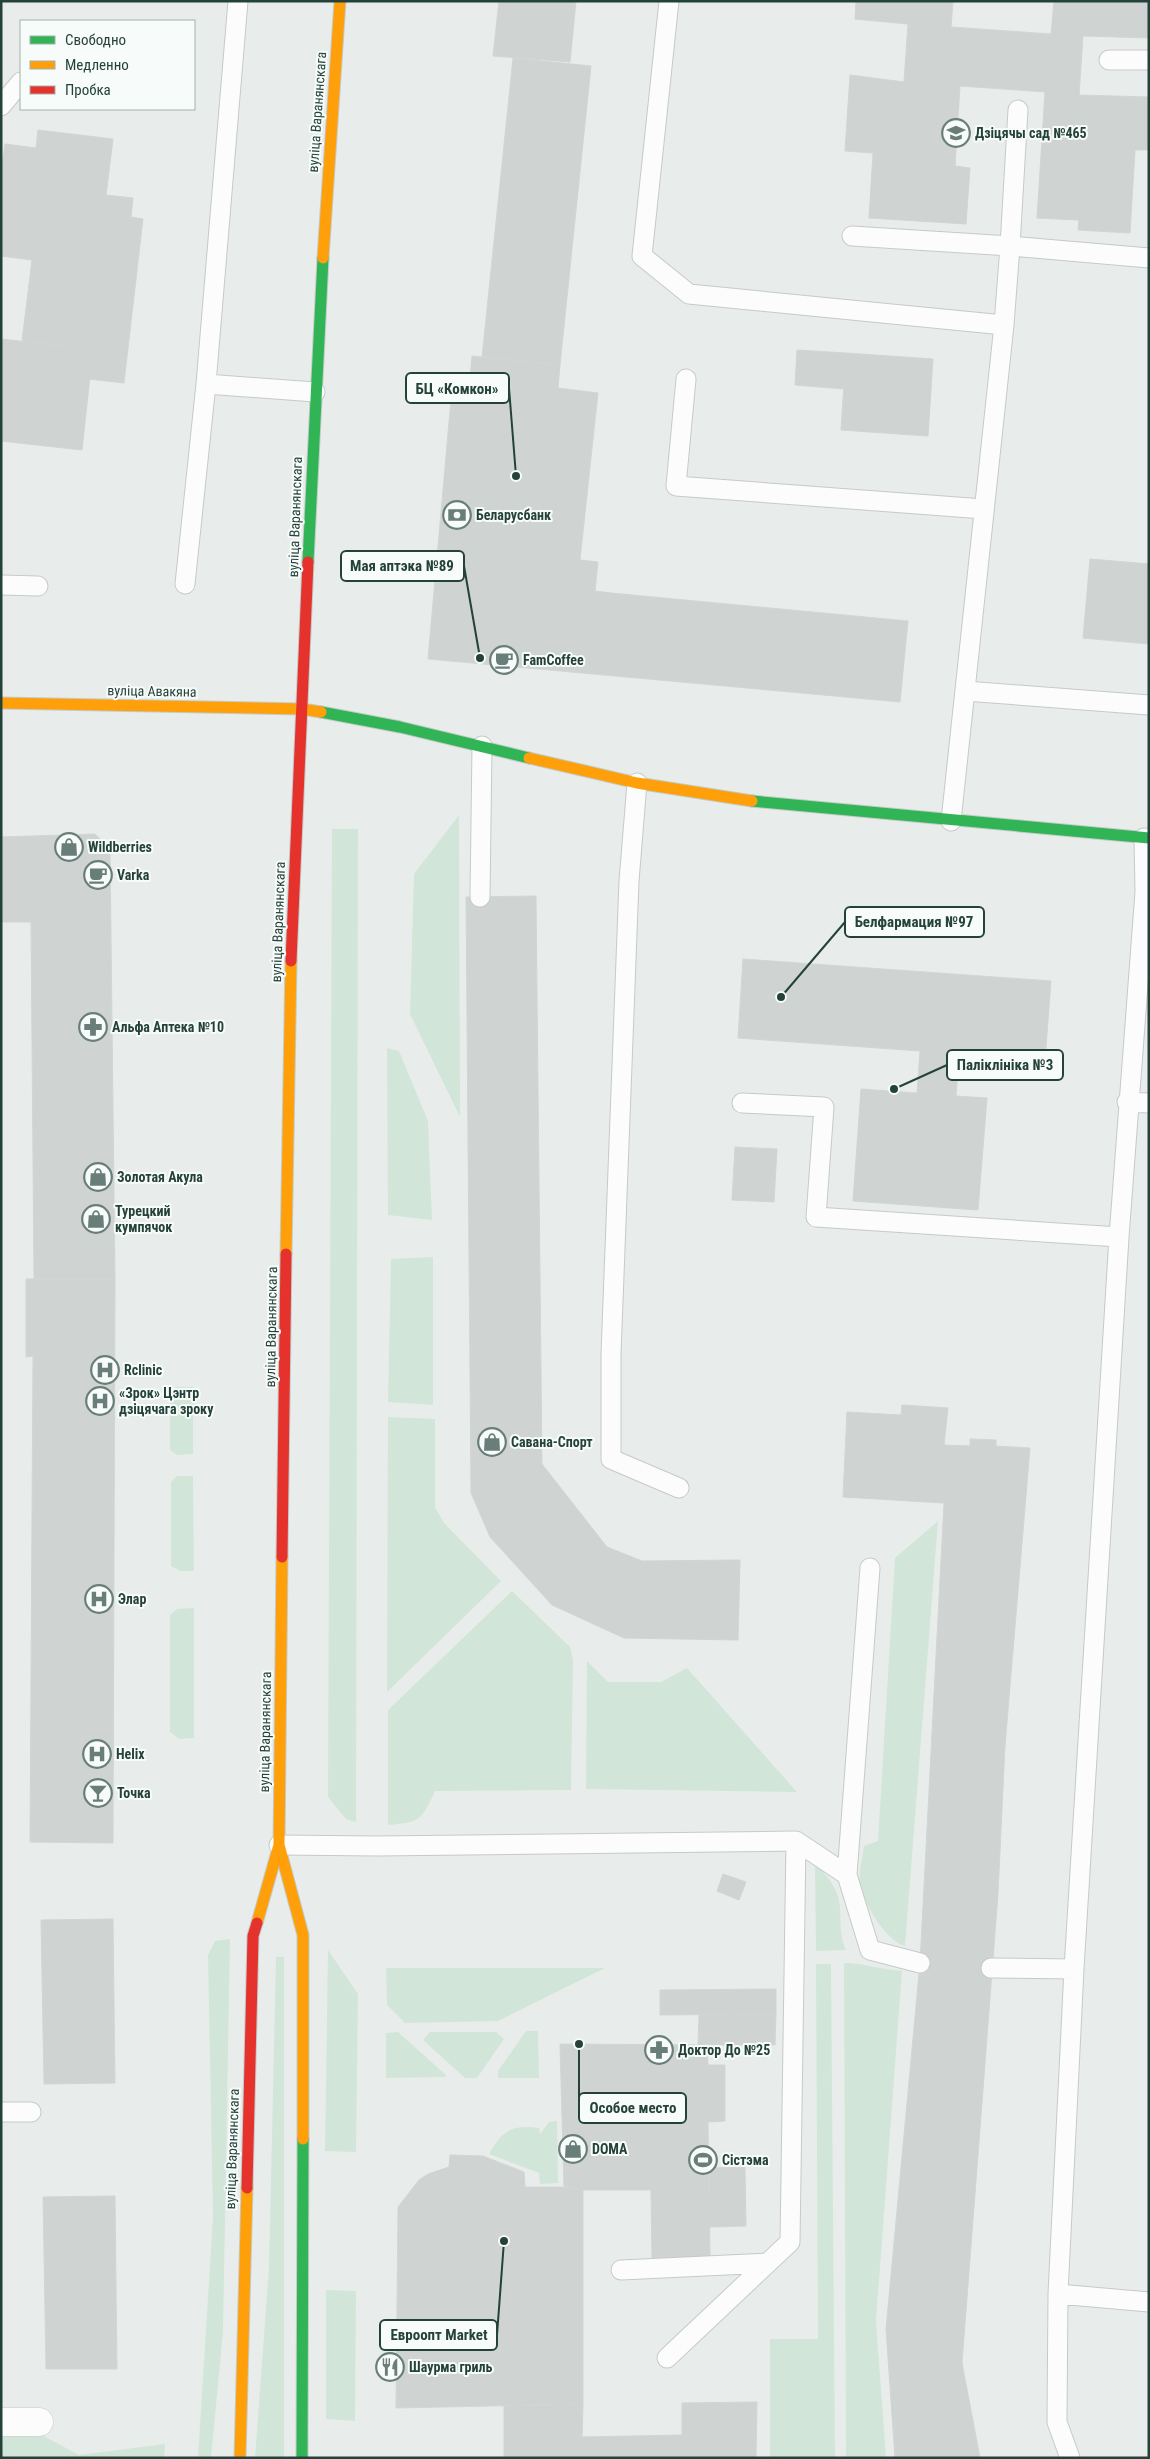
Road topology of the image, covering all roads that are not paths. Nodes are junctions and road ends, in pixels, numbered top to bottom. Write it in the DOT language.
graph roads {
  1 [pos="238,1"];
  2 [pos="340,1"];
  3 [pos="669,1"];
  4 [pos="1109,60"];
  5 [pos="1149,60"];
  6 [pos="20,83"];
  7 [pos="1,106"];
  8 [pos="1018,110"];
  9 [pos="852,236"];
  10 [pos="1010,246"];
  11 [pos="1149,258"];
  12 [pos="1004,325"];
  13 [pos="686,379"];
  14 [pos="206,384"];
  15 [pos="315,392"];
  16 [pos="984,509"];
  17 [pos="185,584"];
  18 [pos="1,585"];
  19 [pos="38,586"];
  20 [pos="965,691"];
  21 [pos="1,703"];
  22 [pos="1149,705"];
  23 [pos="302,709"];
  24 [pos="482,746"];
  25 [pos="637,783"];
  26 [pos="951,820"];
  27 [pos="1146,838"];
  28 [pos="480,897"];
  29 [pos="1127,1102"];
  30 [pos="742,1103"];
  31 [pos="1149,1103"];
  32 [pos="1119,1237"];
  33 [pos="678,1488"];
  34 [pos="870,1568"];
  35 [pos="796,1841"];
  36 [pos="279,1845"];
  37 [pos="847,1875"];
  38 [pos="920,1963"];
  39 [pos="992,1968"];
  40 [pos="1074,1969"];
  41 [pos="1,2112"];
  42 [pos="30,2112"];
  43 [pos="768,2263"];
  44 [pos="622,2270"];
  45 [pos="1058,2294"];
  46 [pos="1149,2302"];
  47 [pos="667,2358"];
  48 [pos="1,2422"];
  49 [pos="39,2422"];
  50 [pos="240,2458"];
  51 [pos="302,2458"];
  52 [pos="1070,2458"];
  1 -- 14 [label="lane"];
  2 -- 15 [label="main road, вуліца Варанянскага"];
  3 -- 12 [label="lane"];
  4 -- 5 [label="lane"];
  6 -- 7 [label="lane"];
  8 -- 10 [label="lane"];
  9 -- 10 [label="lane"];
  10 -- 11 [label="lane"];
  10 -- 12 [label="lane"];
  12 -- 16 [label="lane"];
  13 -- 16 [label="lane"];
  14 -- 15 [label="lane"];
  14 -- 17 [label="lane"];
  15 -- 23 [label="main road, вуліца Варанянскага"];
  16 -- 20 [label="lane"];
  18 -- 19 [label="lane"];
  20 -- 22 [label="lane"];
  20 -- 26 [label="lane"];
  21 -- 23 [label="main road, вуліца Авакяна"];
  23 -- 24 [label="main road, вуліца Авакяна"];
  23 -- 36 [label="main road, вуліца Варанянскага"];
  24 -- 25 [label="main road, вуліца Авакяна"];
  24 -- 28 [label="lane"];
  25 -- 26 [label="main road, вуліца Авакяна"];
  25 -- 33 [label="lane"];
  26 -- 27 [label="main road, вуліца Авакяна"];
  27 -- 29 [label="lane"];
  29 -- 31 [label="lane"];
  29 -- 32 [label="lane"];
  30 -- 32 [label="lane"];
  32 -- 40 [label="lane"];
  34 -- 37 [label="lane"];
  35 -- 36 [label="lane"];
  35 -- 37 [label="lane"];
  35 -- 43 [label="lane"];
  36 -- 50 [label="main road, вуліца Варанянскага"];
  36 -- 51 [label="main road, вуліца Варанянскага"];
  37 -- 38 [label="lane"];
  39 -- 40 [label="lane"];
  40 -- 45 [label="lane"];
  41 -- 42 [label="lane"];
  43 -- 44 [label="lane"];
  43 -- 47 [label="lane"];
  45 -- 46 [label="lane"];
  45 -- 52 [label="lane"];
  48 -- 49 [label="street"];
}
